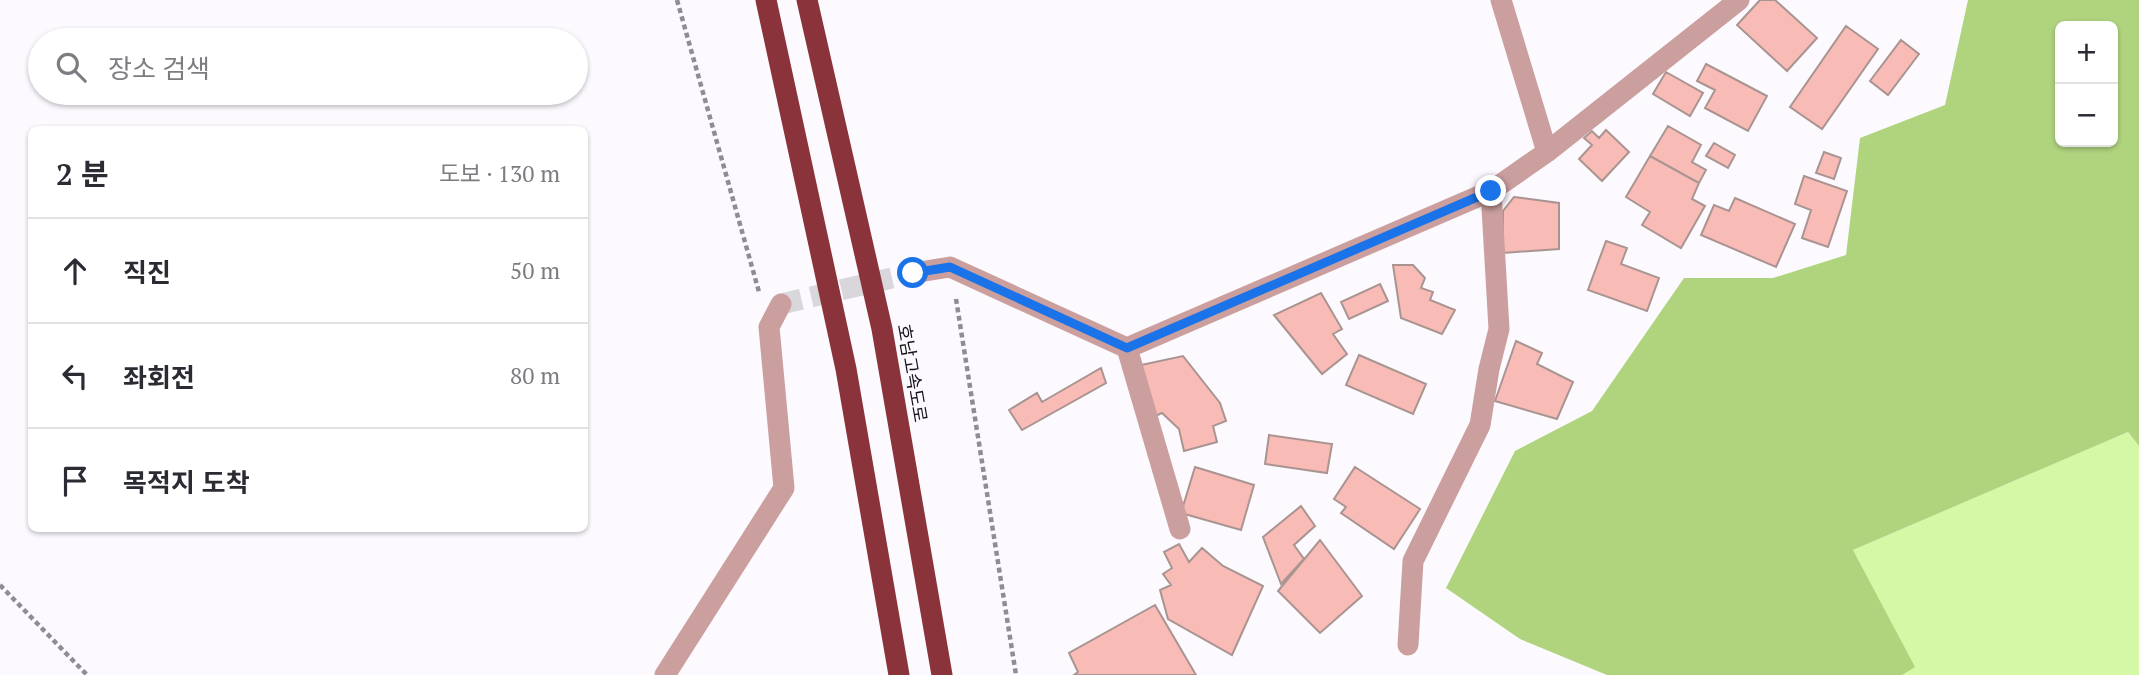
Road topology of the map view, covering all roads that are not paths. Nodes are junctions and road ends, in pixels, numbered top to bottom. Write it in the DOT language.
graph roads {
  1 [pos="766,0"];
  2 [pos="807,0"];
  3 [pos="1500,0"];
  4 [pos="1739,0"];
  5 [pos="1547,152"];
  6 [pos="1491,191"];
  7 [pos="913,273"];
  8 [pos="781,304"];
  9 [pos="1127,348"];
  10 [pos="1180,529"];
  11 [pos="1408,645"];
  12 [pos="665,675"];
  13 [pos="899,675"];
  14 [pos="942,675"];
  1 -- 13 [label="highway"];
  2 -- 14 [label="highway, 호남고속도로"];
  3 -- 5 [label="street"];
  4 -- 5 [label="street"];
  5 -- 6 [label="street"];
  6 -- 9 [label="street"];
  6 -- 11 [label="street"];
  7 -- 9 [label="street"];
  8 -- 12 [label="street"];
  9 -- 10 [label="street"];
}
